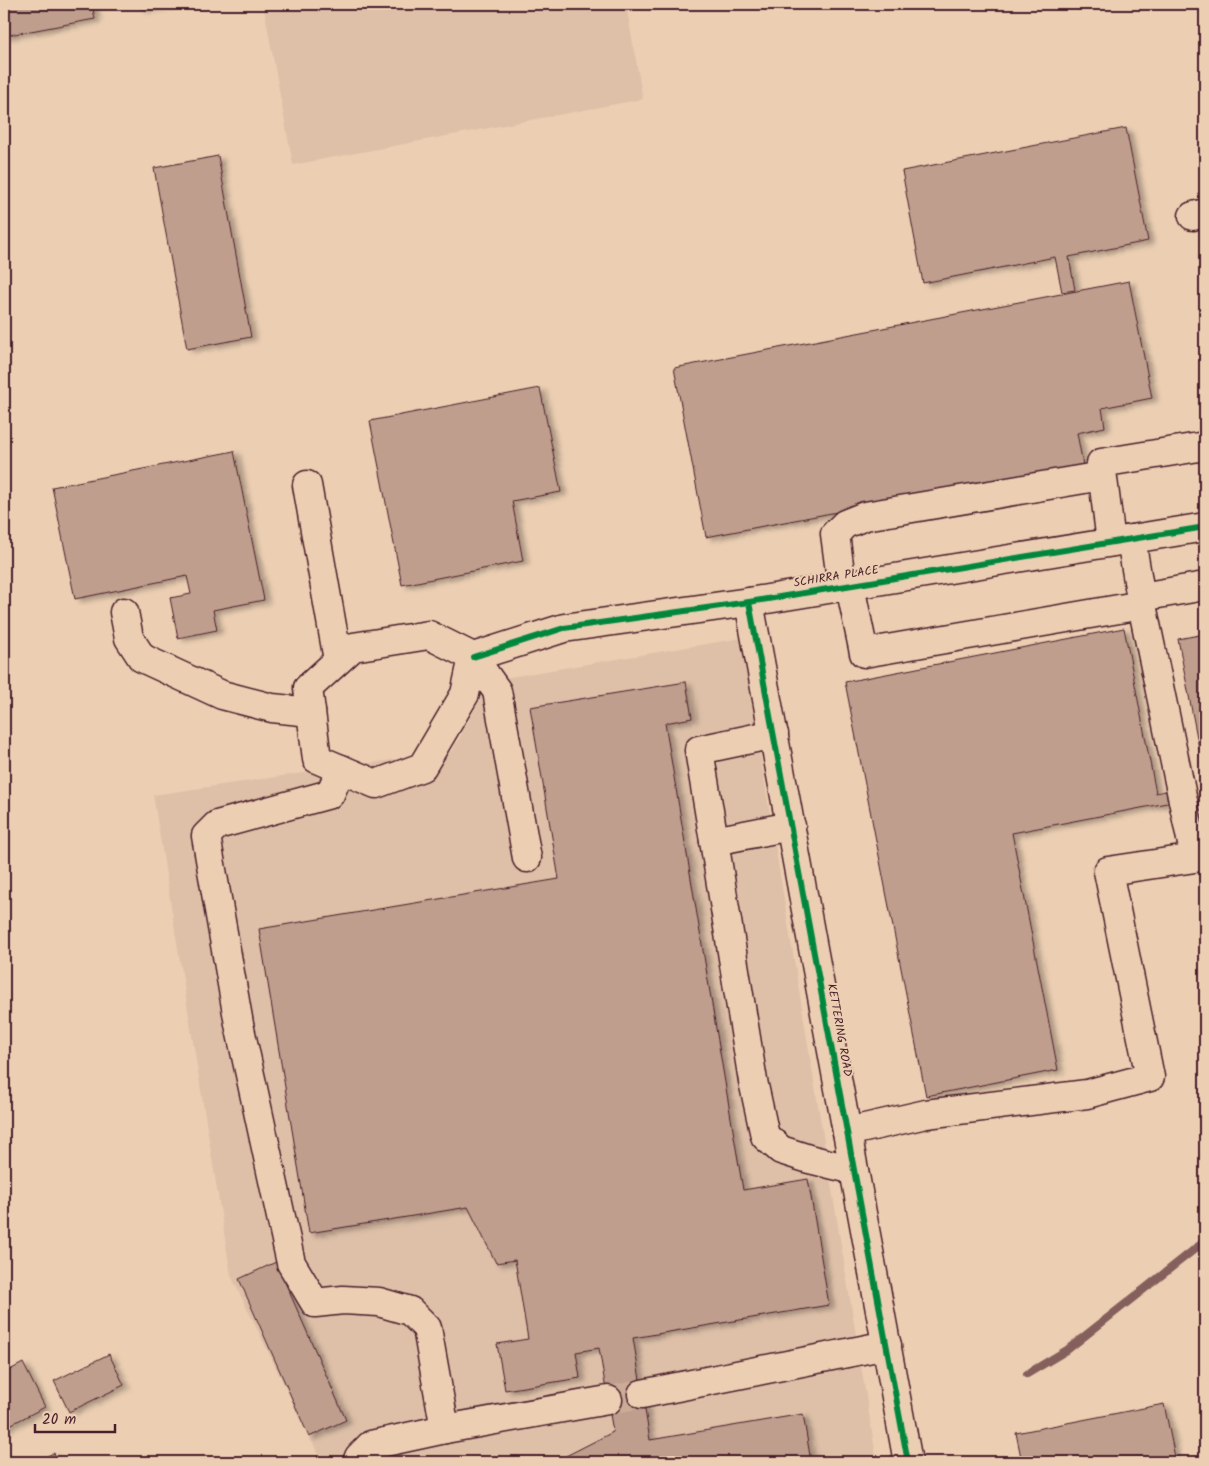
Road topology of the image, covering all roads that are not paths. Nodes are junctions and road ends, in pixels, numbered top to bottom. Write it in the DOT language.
graph roads {
  1 [pos="1205,446"];
  2 [pos="1102,476"];
  3 [pos="308,485"];
  4 [pos="1205,527"];
  5 [pos="1121,541"];
  6 [pos="846,586"];
  7 [pos="1205,586"];
  8 [pos="1141,601"];
  9 [pos="749,602"];
  10 [pos="124,612"];
  11 [pos="473,657"];
  12 [pos="338,660"];
  13 [pos="311,712"];
  14 [pos="774,734"];
  15 [pos="341,769"];
  16 [pos="791,826"];
  17 [pos="714,841"];
  18 [pos="527,858"];
  19 [pos="847,1132"];
  20 [pos="854,1170"];
  21 [pos="887,1345"];
  22 [pos="642,1394"];
  23 [pos="608,1400"];
  24 [pos="445,1429"];
  25 [pos="357,1462"];
  26 [pos="908,1462"];
  1 -- 2 [label="street"];
  2 -- 5 [label="street"];
  2 -- 6 [label="street"];
  3 -- 12 [label="street"];
  4 -- 5 [label="street, SCHIRRA PLACE"];
  5 -- 6 [label="street, SCHIRRA PLACE"];
  5 -- 8 [label="street"];
  6 -- 8 [label="street"];
  6 -- 9 [label="street, SCHIRRA PLACE"];
  7 -- 8 [label="street"];
  8 -- 19 [label="street"];
  9 -- 11 [label="street, SCHIRRA PLACE"];
  9 -- 14 [label="street, KETTERING ROAD"];
  10 -- 13 [label="street"];
  11 -- 12 [label="street"];
  11 -- 15 [label="street"];
  11 -- 18 [label="street"];
  12 -- 13 [label="street"];
  13 -- 15 [label="street"];
  14 -- 16 [label="street, KETTERING ROAD"];
  14 -- 17 [label="street"];
  15 -- 24 [label="street"];
  16 -- 17 [label="street"];
  16 -- 19 [label="street, KETTERING ROAD"];
  17 -- 20 [label="street"];
  19 -- 20 [label="street, KETTERING ROAD"];
  20 -- 21 [label="street, KETTERING ROAD"];
  21 -- 22 [label="street"];
  21 -- 26 [label="street, KETTERING ROAD"];
  23 -- 24 [label="street"];
  24 -- 25 [label="street"];
}
